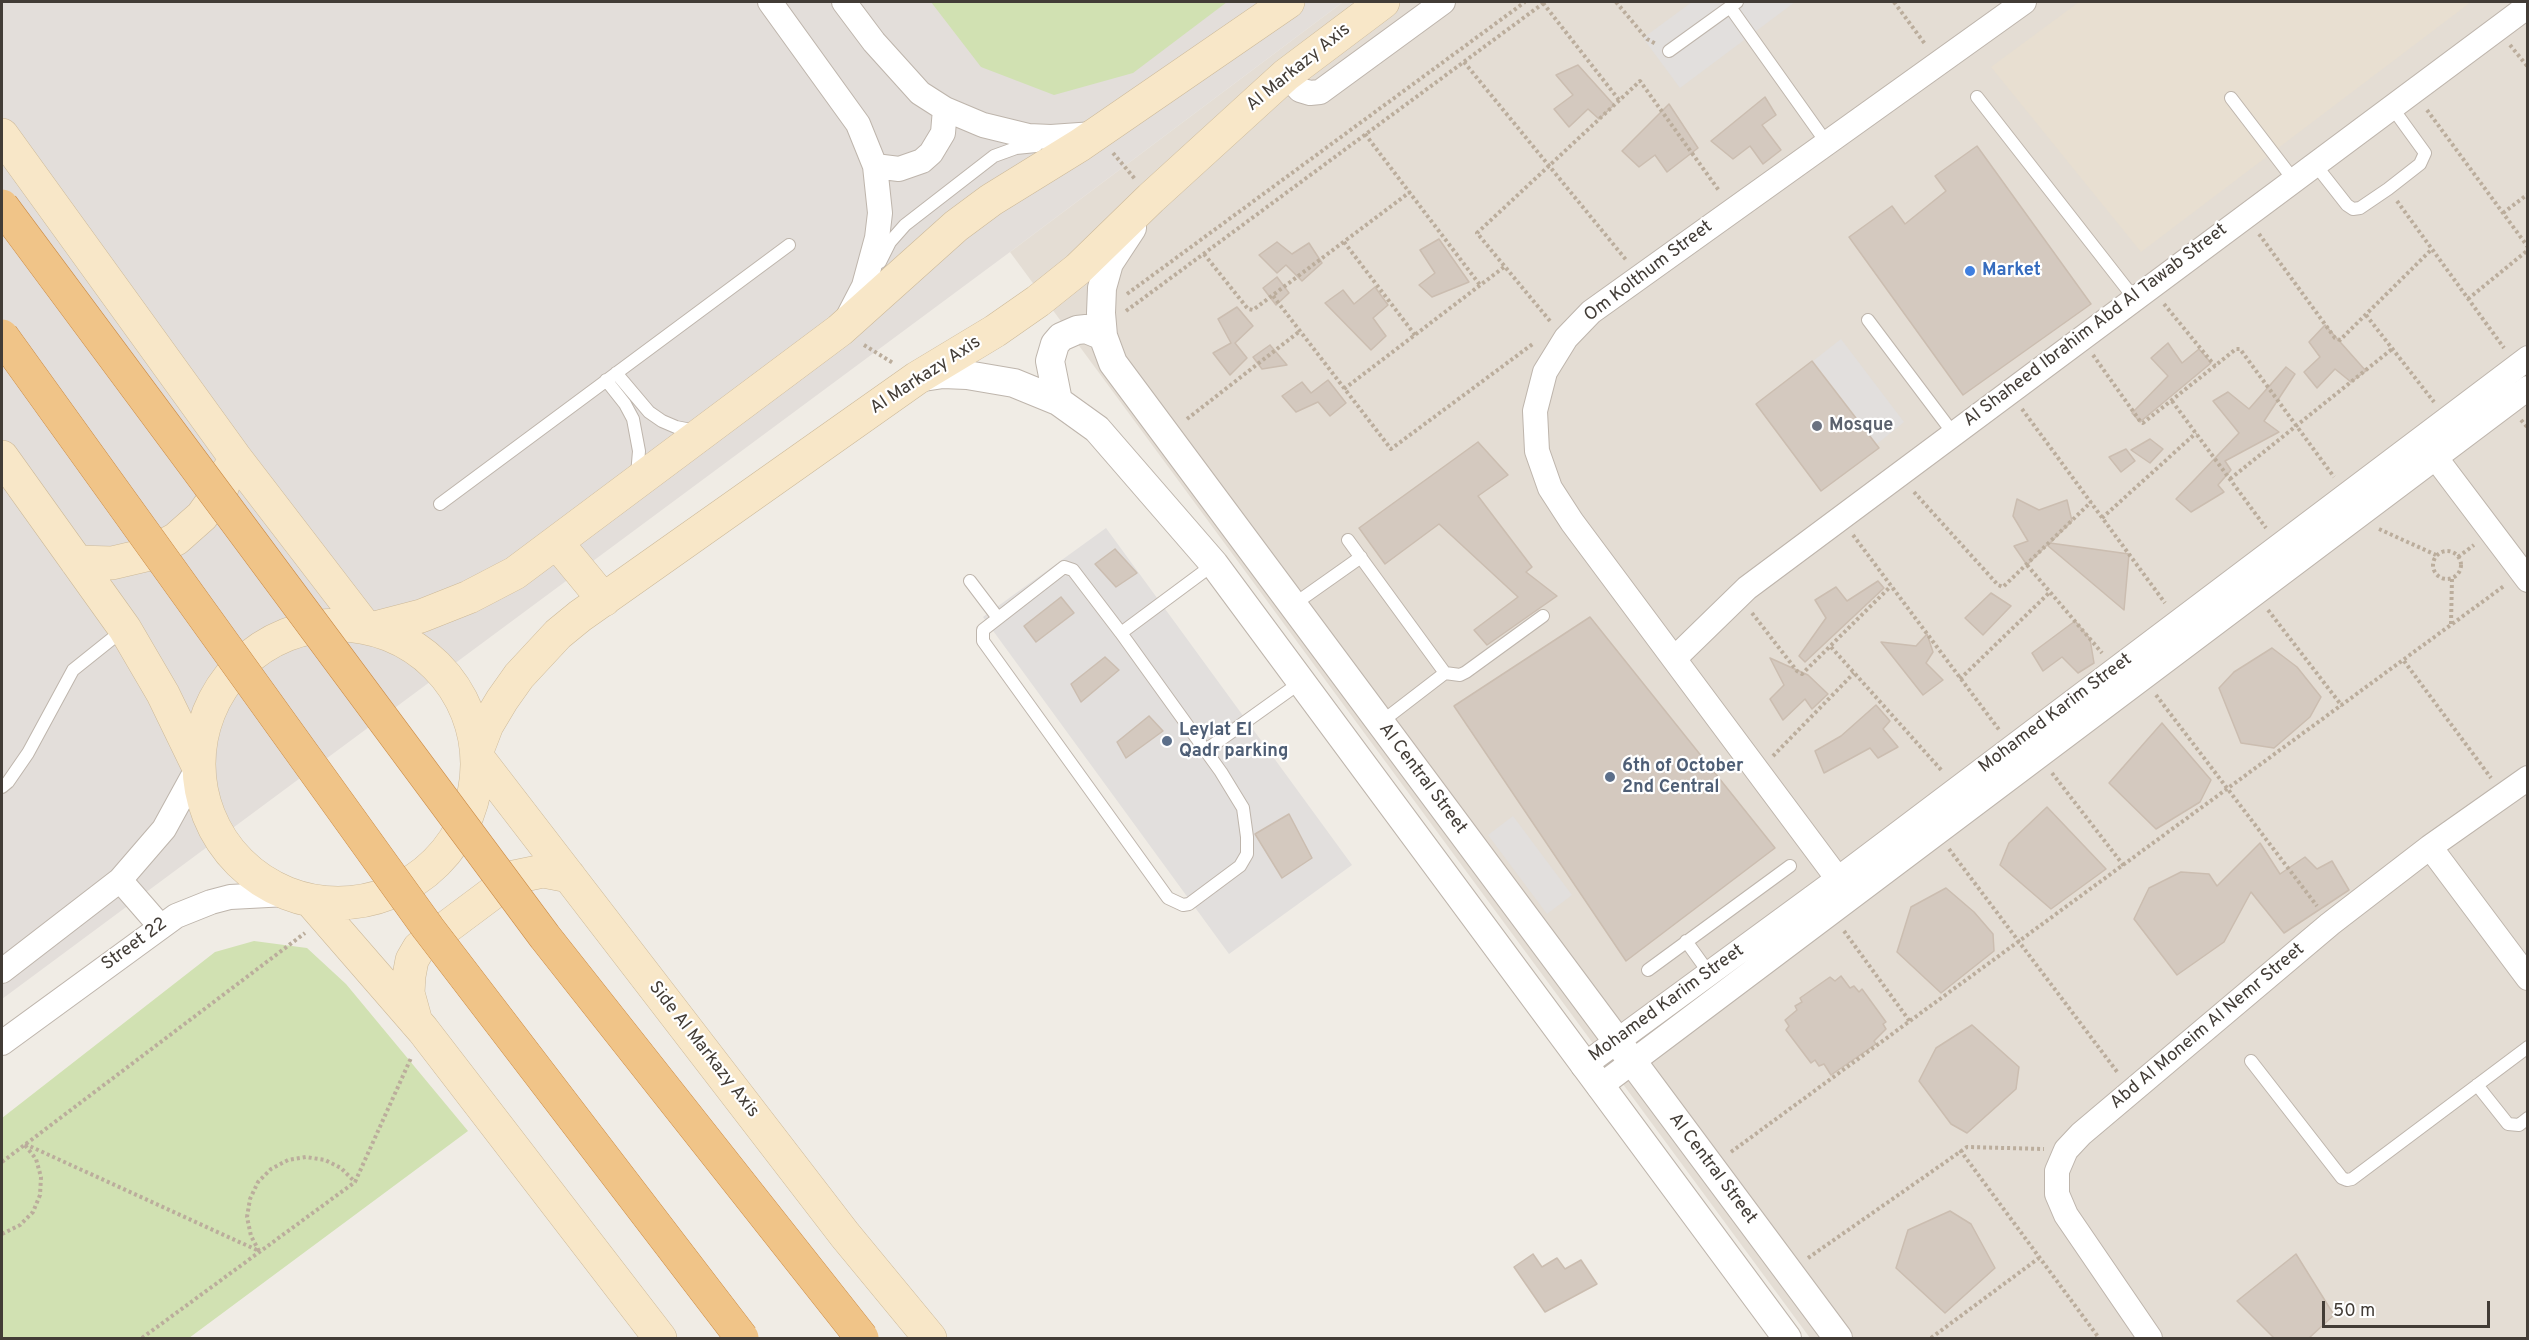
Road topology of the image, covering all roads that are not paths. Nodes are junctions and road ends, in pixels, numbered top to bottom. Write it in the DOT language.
graph roads {
  1 [pos="770,2"];
  2 [pos="844,2"];
  3 [pos="1288,2"];
  4 [pos="1383,2"];
  5 [pos="1443,2"];
  6 [pos="2024,2"];
  7 [pos="1734,4"];
  8 [pos="2528,6"];
  9 [pos="1669,51"];
  10 [pos="1286,75"];
  11 [pos="1977,97"];
  12 [pos="2231,98"];
  13 [pos="2391,106"];
  14 [pos="945,109"];
  15 [pos="2,135"];
  16 [pos="1088,139"];
  17 [pos="1826,142"];
  18 [pos="2314,163"];
  19 [pos="875,166"];
  20 [pos="2293,178"];
  21 [pos="1150,198"];
  22 [pos="2,206"];
  23 [pos="789,245"];
  24 [pos="2142,292"];
  25 [pos="1868,320"];
  26 [pos="1102,326"];
  27 [pos="840,330"];
  28 [pos="2,336"];
  29 [pos="2522,362"];
  30 [pos="611,377"];
  31 [pos="917,378"];
  32 [pos="2528,388"];
  33 [pos="1058,401"];
  34 [pos="706,431"];
  35 [pos="1953,434"];
  36 [pos="2428,448"];
  37 [pos="234,456"];
  38 [pos="2,457"];
  39 [pos="635,484"];
  40 [pos="440,504"];
  41 [pos="1348,540"];
  42 [pos="557,543"];
  43 [pos="1361,557"];
  44 [pos="77,562"];
  45 [pos="1214,564"];
  46 [pos="2525,577"];
  47 [pos="970,581"];
  48 [pos="604,600"];
  49 [pos="1292,606"];
  50 [pos="1544,615"];
  51 [pos="998,618"];
  52 [pos="368,628"];
  53 [pos="125,629"];
  54 [pos="1121,633"];
  55 [pos="1674,659"];
  56 [pos="1445,673"];
  57 [pos="1301,682"];
  58 [pos="1380,723"];
  59 [pos="1206,750"];
  60 [pos="478,755"];
  61 [pos="198,767"];
  62 [pos="2528,778"];
  63 [pos="2,787"];
  64 [pos="2430,847"];
  65 [pos="1790,866"];
  66 [pos="569,876"];
  67 [pos="1838,879"];
  68 [pos="120,880"];
  69 [pos="308,904"];
  70 [pos="160,926"];
  71 [pos="1686,942"];
  72 [pos="1648,970"];
  73 [pos="2,971"];
  74 [pos="1709,973"];
  75 [pos="2528,978"];
  76 [pos="420,1026"];
  77 [pos="2,1043"];
  78 [pos="2528,1047"];
  79 [pos="1625,1051"];
  80 [pos="2251,1061"];
  81 [pos="1591,1077"];
  82 [pos="2477,1085"];
  83 [pos="2528,1118"];
  84 [pos="660,1338"];
  85 [pos="742,1338"];
  86 [pos="862,1338"];
  87 [pos="930,1338"];
  88 [pos="1787,1338"];
  89 [pos="1838,1338"];
  90 [pos="2150,1338"];
  1 -- 19 [label="street"];
  2 -- 14 [label="street"];
  3 -- 16 [label="main road"];
  4 -- 10 [label="main road, Al Markazy Axis"];
  5 -- 10 [label="street"];
  6 -- 17 [label="street, Om Kolthum Street"];
  7 -- 9 [label="lane"];
  7 -- 17 [label="lane"];
  8 -- 13 [label="street, Al Shaheed Ibrahim Abd Al Tawab Street"];
  10 -- 21 [label="main road, Al Markazy Axis"];
  11 -- 24 [label="lane"];
  12 -- 20 [label="lane"];
  13 -- 18 [label="street, Al Shaheed Ibrahim Abd Al Tawab Street"];
  13 -- 18 [label="lane"];
  14 -- 16 [label="street"];
  14 -- 19 [label="street"];
  15 -- 37 [label="main road"];
  16 -- 27 [label="main road"];
  17 -- 55 [label="street, Om Kolthum Street"];
  18 -- 20 [label="street, Al Shaheed Ibrahim Abd Al Tawab Street"];
  19 -- 27 [label="street"];
  20 -- 24 [label="street, Al Shaheed Ibrahim Abd Al Tawab Street"];
  21 -- 26 [label="street, Al Central Street"];
  21 -- 31 [label="main road, Al Markazy Axis"];
  22 -- 86 [label="highway, bridge"];
  23 -- 30 [label="lane"];
  24 -- 35 [label="street, Al Shaheed Ibrahim Abd Al Tawab Street"];
  25 -- 35 [label="lane"];
  26 -- 33 [label="street"];
  26 -- 49 [label="street, Al Central Street"];
  27 -- 34 [label="main road"];
  28 -- 85 [label="highway, bridge"];
  29 -- 36 [label="street, Mohamed Karim Street"];
  30 -- 34 [label="lane"];
  30 -- 39 [label="lane"];
  30 -- 40 [label="lane"];
  31 -- 33 [label="street"];
  31 -- 48 [label="main road, Al Markazy Axis"];
  32 -- 36 [label="street, Mohamed Karim Street"];
  33 -- 45 [label="street"];
  34 -- 39 [label="main road"];
  35 -- 55 [label="street, Al Shaheed Ibrahim Abd Al Tawab Street"];
  36 -- 46 [label="street"];
  36 -- 67 [label="street, Mohamed Karim Street"];
  36 -- 79 [label="street, Mohamed Karim Street"];
  37 -- 44 [label="main road"];
  37 -- 52 [label="main road"];
  38 -- 44 [label="main road"];
  39 -- 42 [label="main road"];
  41 -- 43 [label="lane"];
  42 -- 48 [label="main road"];
  42 -- 52 [label="main road"];
  43 -- 49 [label="lane"];
  43 -- 56 [label="lane"];
  44 -- 53 [label="main road"];
  45 -- 54 [label="lane"];
  45 -- 57 [label="street"];
  47 -- 51 [label="lane"];
  48 -- 60 [label="main road, Al Markazy Axis"];
  49 -- 58 [label="street, Al Central Street"];
  50 -- 56 [label="lane"];
  51 -- 54 [label="lane"];
  51 -- 59 [label="lane"];
  52 -- 60 [label="main road"];
  52 -- 61 [label="main road"];
  53 -- 61 [label="main road"];
  53 -- 63 [label="lane"];
  54 -- 59 [label="lane"];
  55 -- 67 [label="street, Om Kolthum Street"];
  56 -- 58 [label="lane"];
  57 -- 59 [label="lane"];
  57 -- 81 [label="street"];
  58 -- 79 [label="street, Al Central Street"];
  60 -- 66 [label="main road, Side Al Markazy Axis"];
  60 -- 69 [label="main road"];
  61 -- 68 [label="street"];
  61 -- 69 [label="main road"];
  62 -- 64 [label="street, Abd Al Moneim Al Nemr Street"];
  64 -- 75 [label="street"];
  64 -- 90 [label="street, Abd Al Moneim Al Nemr Street"];
  65 -- 71 [label="lane"];
  66 -- 76 [label="main road"];
  66 -- 87 [label="main road, Side Al Markazy Axis"];
  67 -- 74 [label="street, Mohamed Karim Street"];
  68 -- 70 [label="street"];
  68 -- 73 [label="street"];
  69 -- 70 [label="street, Street 22"];
  69 -- 76 [label="main road"];
  70 -- 77 [label="street, Street 22"];
  71 -- 72 [label="lane"];
  71 -- 74 [label="lane"];
  74 -- 79 [label="street, Mohamed Karim Street"];
  76 -- 84 [label="main road"];
  78 -- 82 [label="lane"];
  79 -- 81 [label="street, Mohamed Karim Street"];
  79 -- 89 [label="street, Al Central Street"];
  80 -- 82 [label="lane"];
  81 -- 88 [label="street"];
  82 -- 83 [label="lane"];
}
